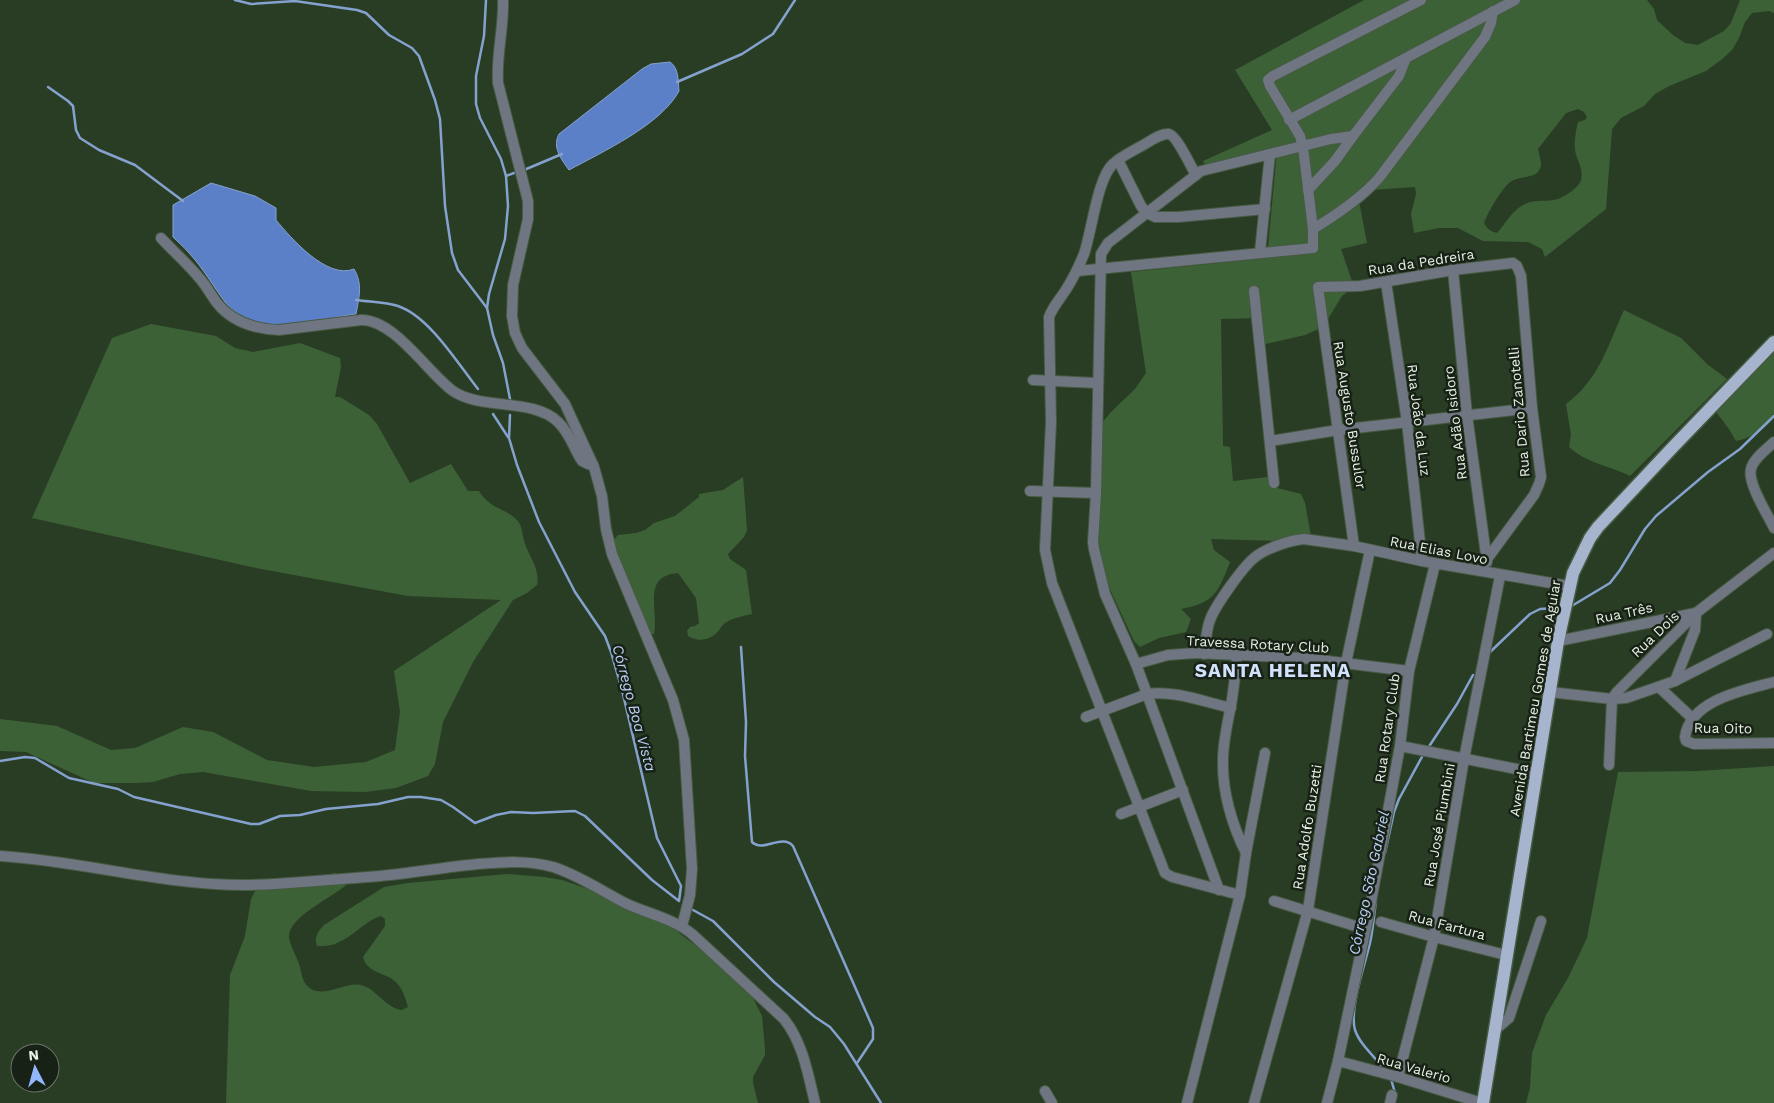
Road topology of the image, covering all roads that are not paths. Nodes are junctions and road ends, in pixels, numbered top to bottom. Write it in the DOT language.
graph roads {
  1 [pos="503,0"];
  2 [pos="1421,0"];
  3 [pos="1514,0"];
  4 [pos="1494,11"];
  5 [pos="1406,58"];
  6 [pos="1289,120"];
  7 [pos="1353,136"];
  8 [pos="1303,146"];
  9 [pos="1270,154"];
  10 [pos="1118,160"];
  11 [pos="1196,175"];
  12 [pos="1308,190"];
  13 [pos="1265,209"];
  14 [pos="1147,213"];
  15 [pos="1313,229"];
  16 [pos="160,238"];
  17 [pos="1260,252"];
  18 [pos="1084,253"];
  19 [pos="1100,254"];
  20 [pos="1099,269"];
  21 [pos="1453,270"];
  22 [pos="1077,271"];
  23 [pos="1521,276"];
  24 [pos="1386,282"];
  25 [pos="1318,287"];
  26 [pos="1254,291"];
  27 [pos="1774,342"];
  28 [pos="1033,380"];
  29 [pos="1051,380"];
  30 [pos="1097,382"];
  31 [pos="1532,408"];
  32 [pos="1467,415"];
  33 [pos="1407,422"];
  34 [pos="1338,430"];
  35 [pos="1270,441"];
  36 [pos="1774,442"];
  37 [pos="593,465"];
  38 [pos="1274,483"];
  39 [pos="1030,491"];
  40 [pos="1048,491"];
  41 [pos="1096,492"];
  42 [pos="1774,528"];
  43 [pos="1354,546"];
  44 [pos="1370,550"];
  45 [pos="1774,553"];
  46 [pos="1487,559"];
  47 [pos="1422,562"];
  48 [pos="1435,564"];
  49 [pos="1486,573"];
  50 [pos="1500,576"];
  51 [pos="1567,595"];
  52 [pos="1696,613"];
  53 [pos="1767,634"];
  54 [pos="1558,641"];
  55 [pos="1204,654"];
  56 [pos="1237,656"];
  57 [pos="1346,663"];
  58 [pos="1136,664"];
  59 [pos="1409,670"];
  60 [pos="1675,681"];
  61 [pos="1774,682"];
  62 [pos="1660,688"];
  63 [pos="1550,692"];
  64 [pos="1147,694"];
  65 [pos="1612,699"];
  66 [pos="1231,708"];
  67 [pos="1103,711"];
  68 [pos="1086,717"];
  69 [pos="1690,723"];
  70 [pos="1774,743"];
  71 [pos="1400,746"];
  72 [pos="1265,753"];
  73 [pos="1464,759"];
  74 [pos="1609,765"];
  75 [pos="1537,773"];
  76 [pos="1183,790"];
  77 [pos="1140,806"];
  78 [pos="1121,814"];
  79 [pos="1246,853"];
  80 [pos="0,856"];
  81 [pos="1219,890"];
  82 [pos="1240,895"];
  83 [pos="1274,901"];
  84 [pos="1308,910"];
  85 [pos="1541,921"];
  86 [pos="1381,922"];
  87 [pos="682,926"];
  88 [pos="1366,929"];
  89 [pos="1434,937"];
  90 [pos="1506,955"];
  91 [pos="1495,1030"];
  92 [pos="1338,1061"];
  93 [pos="1393,1076"];
  94 [pos="1046,1091"];
  95 [pos="814,1103"];
  96 [pos="1052,1103"];
  97 [pos="1187,1103"];
  98 [pos="1254,1103"];
  99 [pos="1326,1103"];
  100 [pos="1482,1103"];
  1 -- 37 [label="street"];
  2 -- 6 [label="street"];
  3 -- 4 [label="street"];
  4 -- 5 [label="street"];
  4 -- 15 [label="street"];
  5 -- 6 [label="street"];
  5 -- 7 [label="street"];
  6 -- 8 [label="street"];
  7 -- 8 [label="street"];
  7 -- 12 [label="street"];
  8 -- 9 [label="street"];
  8 -- 12 [label="street"];
  9 -- 11 [label="street"];
  9 -- 13 [label="street"];
  10 -- 11 [label="street"];
  10 -- 14 [label="street"];
  10 -- 18 [label="street"];
  11 -- 14 [label="street"];
  12 -- 15 [label="street"];
  13 -- 14 [label="street"];
  13 -- 17 [label="street"];
  14 -- 19 [label="street"];
  15 -- 17 [label="street"];
  16 -- 37 [label="street"];
  17 -- 20 [label="street"];
  18 -- 19 [label="street"];
  18 -- 22 [label="street"];
  19 -- 20 [label="street"];
  20 -- 22 [label="street"];
  20 -- 30 [label="street"];
  21 -- 23 [label="street, Rua da Pedreira"];
  21 -- 24 [label="street, Rua da Pedreira"];
  21 -- 32 [label="street, Rua Adão Isidoro"];
  22 -- 29 [label="street"];
  23 -- 31 [label="street, Rua Dario Zanotelli"];
  24 -- 25 [label="street, Rua da Pedreira"];
  24 -- 33 [label="street, Rua João da Luz"];
  25 -- 34 [label="street, Rua Augusto Bussulor"];
  26 -- 35 [label="street"];
  27 -- 51 [label="main road, Avenida Bartimeu Gomes de Aguiar"];
  28 -- 29 [label="street"];
  29 -- 30 [label="street"];
  29 -- 40 [label="street"];
  30 -- 41 [label="street"];
  31 -- 32 [label="street"];
  31 -- 46 [label="street, Rua Dario Zanotelli"];
  32 -- 33 [label="street"];
  32 -- 46 [label="street, Rua Adão Isidoro"];
  33 -- 34 [label="street"];
  33 -- 47 [label="street, Rua João da Luz"];
  34 -- 35 [label="street"];
  34 -- 43 [label="street, Rua Augusto Bussulor"];
  35 -- 38 [label="street"];
  36 -- 42 [label="street"];
  37 -- 87 [label="street"];
  39 -- 40 [label="street"];
  40 -- 41 [label="street"];
  40 -- 67 [label="street"];
  41 -- 58 [label="street"];
  43 -- 44 [label="street, Rua Elias Lovo"];
  43 -- 55 [label="street, Rua Elias Lovo"];
  44 -- 47 [label="street, Rua Elias Lovo"];
  44 -- 57 [label="street, Rua Adolfo Buzetti"];
  45 -- 52 [label="street, Rua Dois"];
  46 -- 49 [label="street, Rua Adão Isidoro"];
  47 -- 48 [label="street, Rua Elias Lovo"];
  48 -- 49 [label="street, Rua Elias Lovo"];
  48 -- 59 [label="street, Rua Rotary Club"];
  49 -- 50 [label="street, Rua Elias Lovo"];
  50 -- 51 [label="street, Rua Elias Lovo"];
  50 -- 73 [label="street, Rua José Piumbini"];
  51 -- 54 [label="main road, Avenida Bartimeu Gomes de Aguiar"];
  52 -- 54 [label="street, Rua Três"];
  52 -- 60 [label="street"];
  52 -- 65 [label="street, Rua Dois"];
  53 -- 60 [label="street"];
  54 -- 63 [label="main road, Avenida Bartimeu Gomes de Aguiar"];
  55 -- 56 [label="street, Travessa Rotary Club"];
  55 -- 58 [label="street, Travessa Rotary Club"];
  56 -- 57 [label="street, Travessa Rotary Club"];
  56 -- 66 [label="street"];
  57 -- 59 [label="street, Travessa Rotary Club"];
  57 -- 84 [label="street, Rua Adolfo Buzetti"];
  58 -- 64 [label="street"];
  59 -- 71 [label="street, Rua Rotary Club"];
  60 -- 62 [label="street"];
  61 -- 69 [label="street"];
  62 -- 65 [label="street"];
  62 -- 69 [label="street"];
  63 -- 65 [label="street"];
  63 -- 75 [label="main road, Avenida Bartimeu Gomes de Aguiar"];
  64 -- 66 [label="street"];
  64 -- 67 [label="street"];
  64 -- 76 [label="street"];
  65 -- 74 [label="street"];
  66 -- 79 [label="street"];
  67 -- 68 [label="street"];
  67 -- 77 [label="street"];
  69 -- 70 [label="street, Rua Oito"];
  71 -- 73 [label="street"];
  71 -- 88 [label="street, Rua Rotary Club"];
  72 -- 79 [label="street"];
  73 -- 75 [label="street"];
  73 -- 89 [label="street, Rua José Piumbini"];
  75 -- 90 [label="main road, Avenida Bartimeu Gomes de Aguiar"];
  76 -- 77 [label="street"];
  76 -- 81 [label="street"];
  77 -- 78 [label="street"];
  77 -- 81 [label="street"];
  79 -- 82 [label="street"];
  80 -- 87 [label="street"];
  81 -- 82 [label="street"];
  82 -- 97 [label="street"];
  83 -- 84 [label="street"];
  84 -- 88 [label="street"];
  84 -- 98 [label="street, Rua Adolfo Buzetti"];
  85 -- 91 [label="street"];
  86 -- 89 [label="street, Rua Fartura"];
  87 -- 95 [label="street"];
  88 -- 92 [label="street, Rua Rotary Club"];
  89 -- 90 [label="street, Rua Fartura"];
  89 -- 93 [label="street, Rua José Piumbini"];
  90 -- 91 [label="main road, Avenida Bartimeu Gomes de Aguiar"];
  91 -- 100 [label="main road, Avenida Bartimeu Gomes de Aguiar"];
  92 -- 93 [label="street, Rua Valerio"];
  92 -- 99 [label="street, Rua Rotary Club"];
  93 -- 100 [label="street, Rua Valerio"];
  94 -- 96 [label="street"];
}
